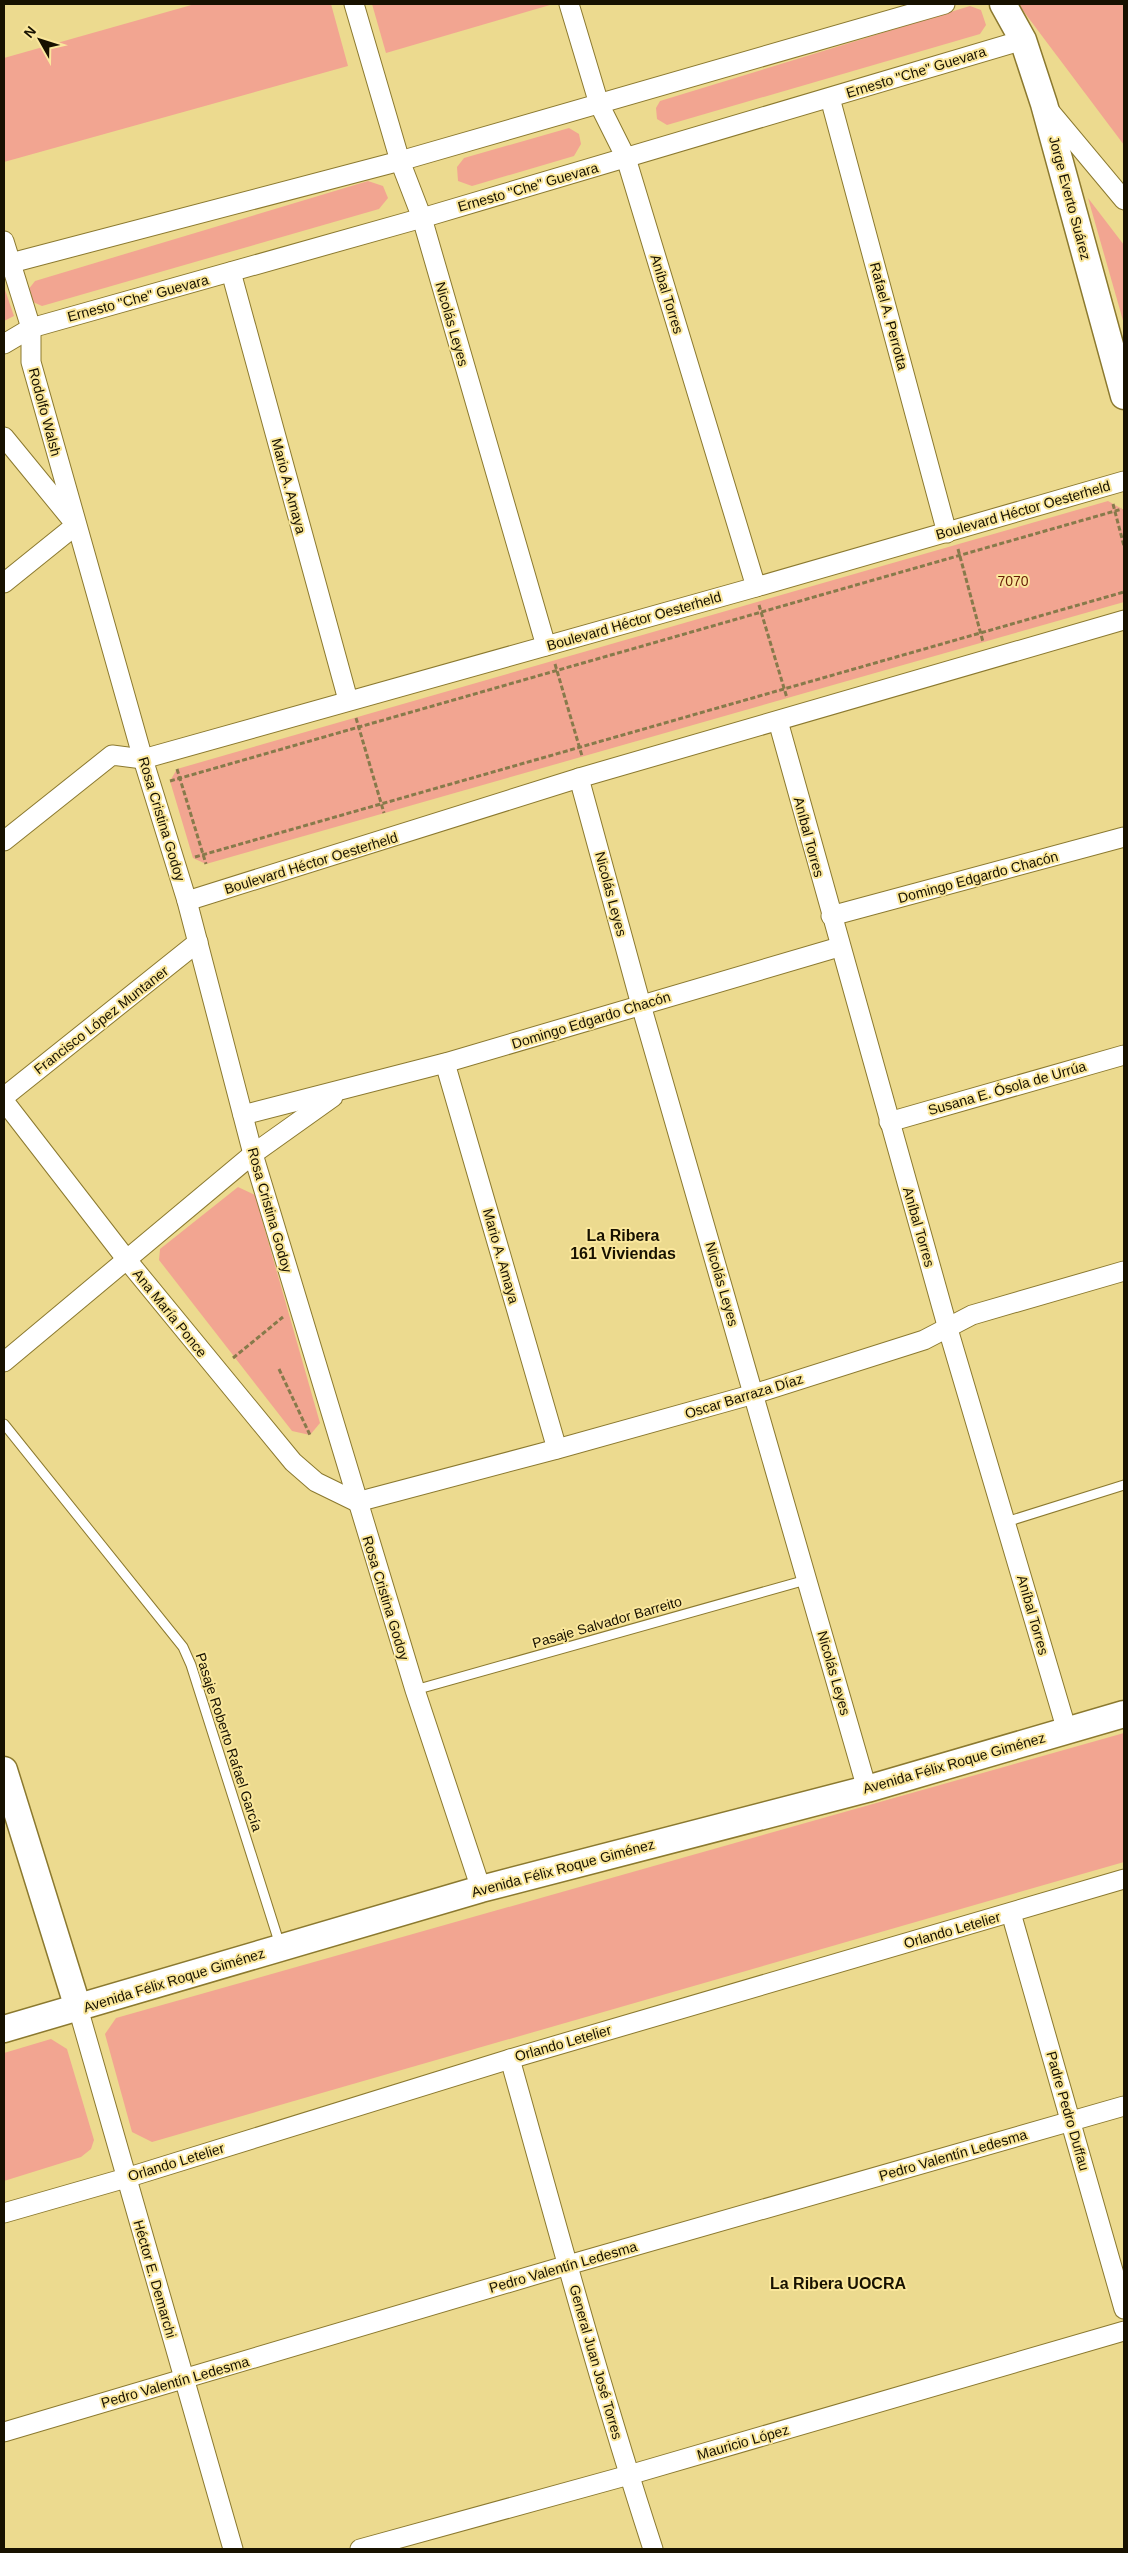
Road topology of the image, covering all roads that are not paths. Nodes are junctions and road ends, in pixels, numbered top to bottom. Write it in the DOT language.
graph roads {
  1 [pos="354,4"];
  2 [pos="569,4"];
  3 [pos="945,4"];
  4 [pos="1003,4"];
  5 [pos="1023,40"];
  6 [pos="830,98"];
  7 [pos="599,104"];
  8 [pos="1044,104"];
  9 [pos="626,158"];
  10 [pos="400,161"];
  11 [pos="1124,200"];
  12 [pos="422,218"];
  13 [pos="4,241"];
  14 [pos="11,263"];
  15 [pos="231,272"];
  16 [pos="30,328"];
  17 [pos="4,344"];
  18 [pos="1124,396"];
  19 [pos="4,437"];
  20 [pos="1124,481"];
  21 [pos="76,525"];
  22 [pos="952,538"];
  23 [pos="4,583"];
  24 [pos="757,594"];
  25 [pos="1124,620"];
  26 [pos="550,653"];
  27 [pos="348,700"];
  28 [pos="778,721"];
  29 [pos="143,758"];
  30 [pos="579,778"];
  31 [pos="1124,837"];
  32 [pos="4,841"];
  33 [pos="187,901"];
  34 [pos="831,916"];
  35 [pos="198,942"];
  36 [pos="840,947"];
  37 [pos="641,1005"];
  38 [pos="1124,1055"];
  39 [pos="445,1063"];
  40 [pos="342,1090"];
  41 [pos="4,1097"];
  42 [pos="4,1100"];
  43 [pos="243,1115"];
  44 [pos="890,1122"];
  45 [pos="253,1154"];
  46 [pos="127,1260"];
  47 [pos="1124,1271"];
  48 [pos="948,1329"];
  49 [pos="4,1362"];
  50 [pos="754,1394"];
  51 [pos="4,1424"];
  52 [pos="557,1449"];
  53 [pos="1124,1485"];
  54 [pos="356,1502"];
  55 [pos="1006,1522"];
  56 [pos="806,1580"];
  57 [pos="415,1690"];
  58 [pos="1124,1714"];
  59 [pos="1067,1730"];
  60 [pos="4,1770"];
  61 [pos="868,1789"];
  62 [pos="1124,1879"];
  63 [pos="481,1889"];
  64 [pos="1011,1913"];
  65 [pos="281,1948"];
  66 [pos="78,2008"];
  67 [pos="4,2029"];
  68 [pos="510,2059"];
  69 [pos="1124,2106"];
  70 [pos="1071,2122"];
  71 [pos="126,2178"];
  72 [pos="4,2213"];
  73 [pos="568,2265"];
  74 [pos="1124,2309"];
  75 [pos="1124,2331"];
  76 [pos="184,2379"];
  77 [pos="4,2432"];
  78 [pos="629,2475"];
  79 [pos="233,2549"];
  80 [pos="360,2549"];
  81 [pos="653,2549"];
  1 -- 10 [label="street, Nicolás Leyes"];
  2 -- 7 [label="street, Aníbal Torres"];
  3 -- 7 [label="street"];
  4 -- 5 [label="street, Jorge Everto Suárez"];
  5 -- 6 [label="street, Ernesto \"Che\" Guevara"];
  5 -- 8 [label="street, Jorge Everto Suárez"];
  6 -- 9 [label="street, Ernesto \"Che\" Guevara"];
  6 -- 22 [label="street, Rafael A. Perrotta"];
  7 -- 9 [label="street, Aníbal Torres"];
  7 -- 10 [label="street"];
  8 -- 11 [label="street"];
  8 -- 18 [label="street, Jorge Everto Suárez"];
  9 -- 12 [label="street, Ernesto \"Che\" Guevara"];
  9 -- 24 [label="street, Aníbal Torres"];
  10 -- 12 [label="street, Nicolás Leyes"];
  10 -- 14 [label="street"];
  12 -- 15 [label="street, Ernesto \"Che\" Guevara"];
  12 -- 26 [label="street, Nicolás Leyes"];
  13 -- 14 [label="street, Rodolfo Walsh"];
  14 -- 16 [label="street, Rodolfo Walsh"];
  15 -- 16 [label="street, Ernesto \"Che\" Guevara"];
  15 -- 27 [label="street, Mario A. Amaya"];
  16 -- 17 [label="street, Ernesto \"Che\" Guevara"];
  16 -- 21 [label="street, Rodolfo Walsh"];
  19 -- 21 [label="street"];
  20 -- 22 [label="street, Boulevard Héctor Oesterheld"];
  21 -- 23 [label="street"];
  21 -- 29 [label="street, Rosa Cristina Godoy"];
  22 -- 24 [label="street, Boulevard Héctor Oesterheld"];
  24 -- 26 [label="street, Boulevard Héctor Oesterheld"];
  25 -- 28 [label="street, Boulevard Héctor Oesterheld"];
  26 -- 27 [label="street, Boulevard Héctor Oesterheld"];
  27 -- 29 [label="street, Boulevard Héctor Oesterheld"];
  28 -- 30 [label="street, Boulevard Héctor Oesterheld"];
  28 -- 34 [label="street, Aníbal Torres"];
  29 -- 32 [label="street"];
  29 -- 33 [label="street, Rosa Cristina Godoy"];
  30 -- 33 [label="street, Boulevard Héctor Oesterheld"];
  30 -- 37 [label="street, Nicolás Leyes"];
  31 -- 34 [label="street, Domingo Edgardo Chacón"];
  33 -- 35 [label="street, Rosa Cristina Godoy"];
  34 -- 36 [label="street, Aníbal Torres"];
  35 -- 41 [label="street, Francisco López Muntaner"];
  35 -- 43 [label="street, Rosa Cristina Godoy"];
  36 -- 37 [label="street, Domingo Edgardo Chacón"];
  36 -- 44 [label="street, Aníbal Torres"];
  37 -- 39 [label="street, Domingo Edgardo Chacón"];
  37 -- 50 [label="street, Nicolás Leyes"];
  38 -- 44 [label="street, Susana E. Ósola de Urrúa"];
  39 -- 40 [label="street, Domingo Edgardo Chacón"];
  39 -- 52 [label="street, Mario A. Amaya"];
  40 -- 43 [label="street, Domingo Edgardo Chacón"];
  40 -- 45 [label="street, Domingo Edgardo Chacón"];
  42 -- 46 [label="street, Ana María Ponce"];
  43 -- 45 [label="street, Rosa Cristina Godoy"];
  44 -- 48 [label="street, Aníbal Torres"];
  45 -- 46 [label="street, Domingo Edgardo Chacón"];
  45 -- 54 [label="street, Rosa Cristina Godoy"];
  46 -- 49 [label="street, Domingo Edgardo Chacón"];
  46 -- 54 [label="street, Ana María Ponce"];
  47 -- 48 [label="street, Oscar Barraza Díaz"];
  48 -- 50 [label="street, Oscar Barraza Díaz"];
  48 -- 55 [label="street, Aníbal Torres"];
  50 -- 52 [label="street, Oscar Barraza Díaz"];
  50 -- 56 [label="street, Nicolás Leyes"];
  51 -- 65 [label="lane, Pasaje Roberto Rafael García"];
  52 -- 54 [label="street, Oscar Barraza Díaz"];
  53 -- 55 [label="lane"];
  54 -- 57 [label="street, Rosa Cristina Godoy"];
  55 -- 59 [label="street, Aníbal Torres"];
  56 -- 57 [label="lane, Pasaje Salvador Barreito"];
  56 -- 61 [label="street, Nicolás Leyes"];
  57 -- 63 [label="street, Rosa Cristina Godoy"];
  58 -- 59 [label="street, Avenida Félix Roque Giménez"];
  59 -- 61 [label="street, Avenida Félix Roque Giménez"];
  60 -- 66 [label="street"];
  61 -- 63 [label="street, Avenida Félix Roque Giménez"];
  62 -- 64 [label="street, Orlando Letelier"];
  63 -- 65 [label="street, Avenida Félix Roque Giménez"];
  64 -- 68 [label="street, Orlando Letelier"];
  64 -- 70 [label="street, Padre Pedro Duffau"];
  65 -- 66 [label="street, Avenida Félix Roque Giménez"];
  66 -- 67 [label="street, Avenida Félix Roque Giménez"];
  66 -- 71 [label="street, Héctor E. Demarchi"];
  68 -- 71 [label="street, Orlando Letelier"];
  68 -- 73 [label="street, General Juan José Torres"];
  69 -- 70 [label="street, Pedro Valentín Ledesma"];
  70 -- 73 [label="street, Pedro Valentín Ledesma"];
  70 -- 74 [label="street, Padre Pedro Duffau"];
  71 -- 72 [label="street, Orlando Letelier"];
  71 -- 76 [label="street, Héctor E. Demarchi"];
  73 -- 76 [label="street, Pedro Valentín Ledesma"];
  73 -- 78 [label="street, General Juan José Torres"];
  75 -- 78 [label="street, Mauricio López"];
  76 -- 77 [label="street, Pedro Valentín Ledesma"];
  76 -- 79 [label="street, Héctor E. Demarchi"];
  78 -- 80 [label="street, Mauricio López"];
  78 -- 81 [label="street, General Juan José Torres"];
}
